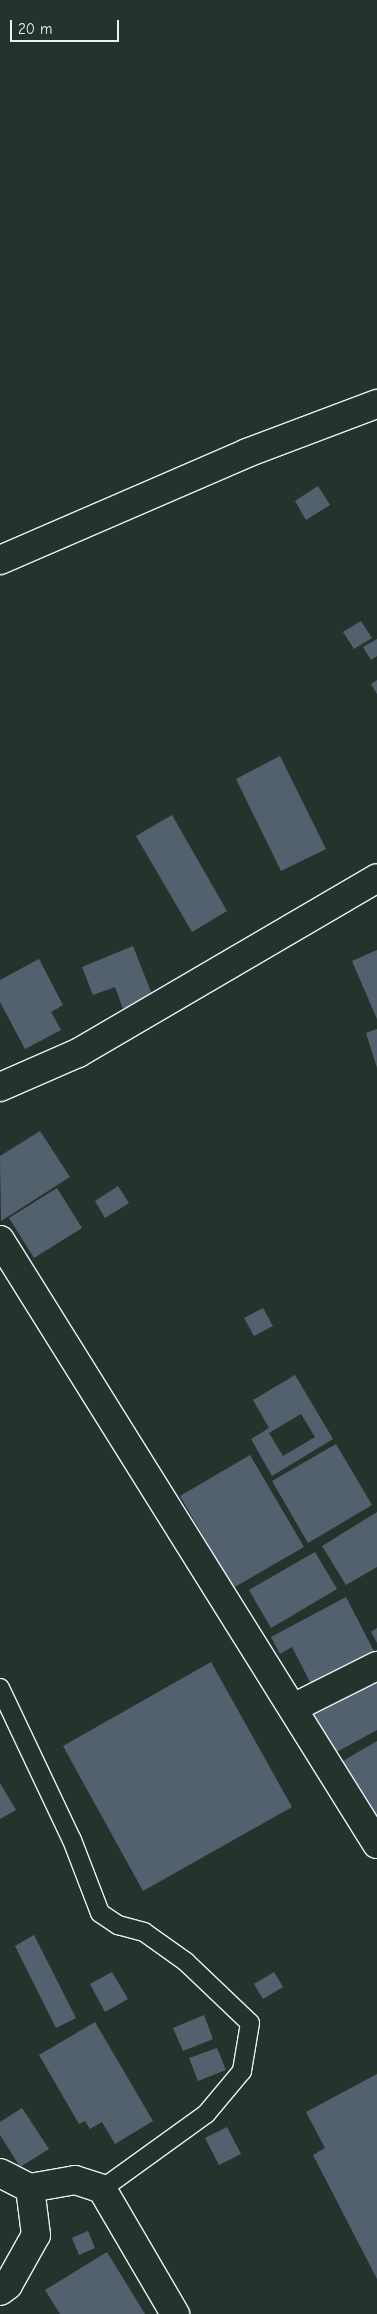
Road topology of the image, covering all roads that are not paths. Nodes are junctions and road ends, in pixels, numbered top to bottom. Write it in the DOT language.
graph roads {
  1 [pos="377,404"];
  2 [pos="0,560"];
  3 [pos="377,878"];
  4 [pos="0,1087"];
  5 [pos="0,1240"];
  6 [pos="377,1666"];
  7 [pos="0,1688"];
  8 [pos="295,1707"];
  9 [pos="377,1844"];
  10 [pos="0,2173"];
  11 [pos="30,2188"];
  12 [pos="102,2189"];
  13 [pos="0,2290"];
  14 [pos="175,2314"];
  1 -- 2 [label="street"];
  3 -- 4 [label="street"];
  5 -- 8 [label="street"];
  6 -- 8 [label="street"];
  7 -- 12 [label="lane"];
  8 -- 9 [label="street"];
  10 -- 11 [label="street"];
  11 -- 12 [label="street"];
  11 -- 13 [label="street"];
  12 -- 14 [label="street"];
}
